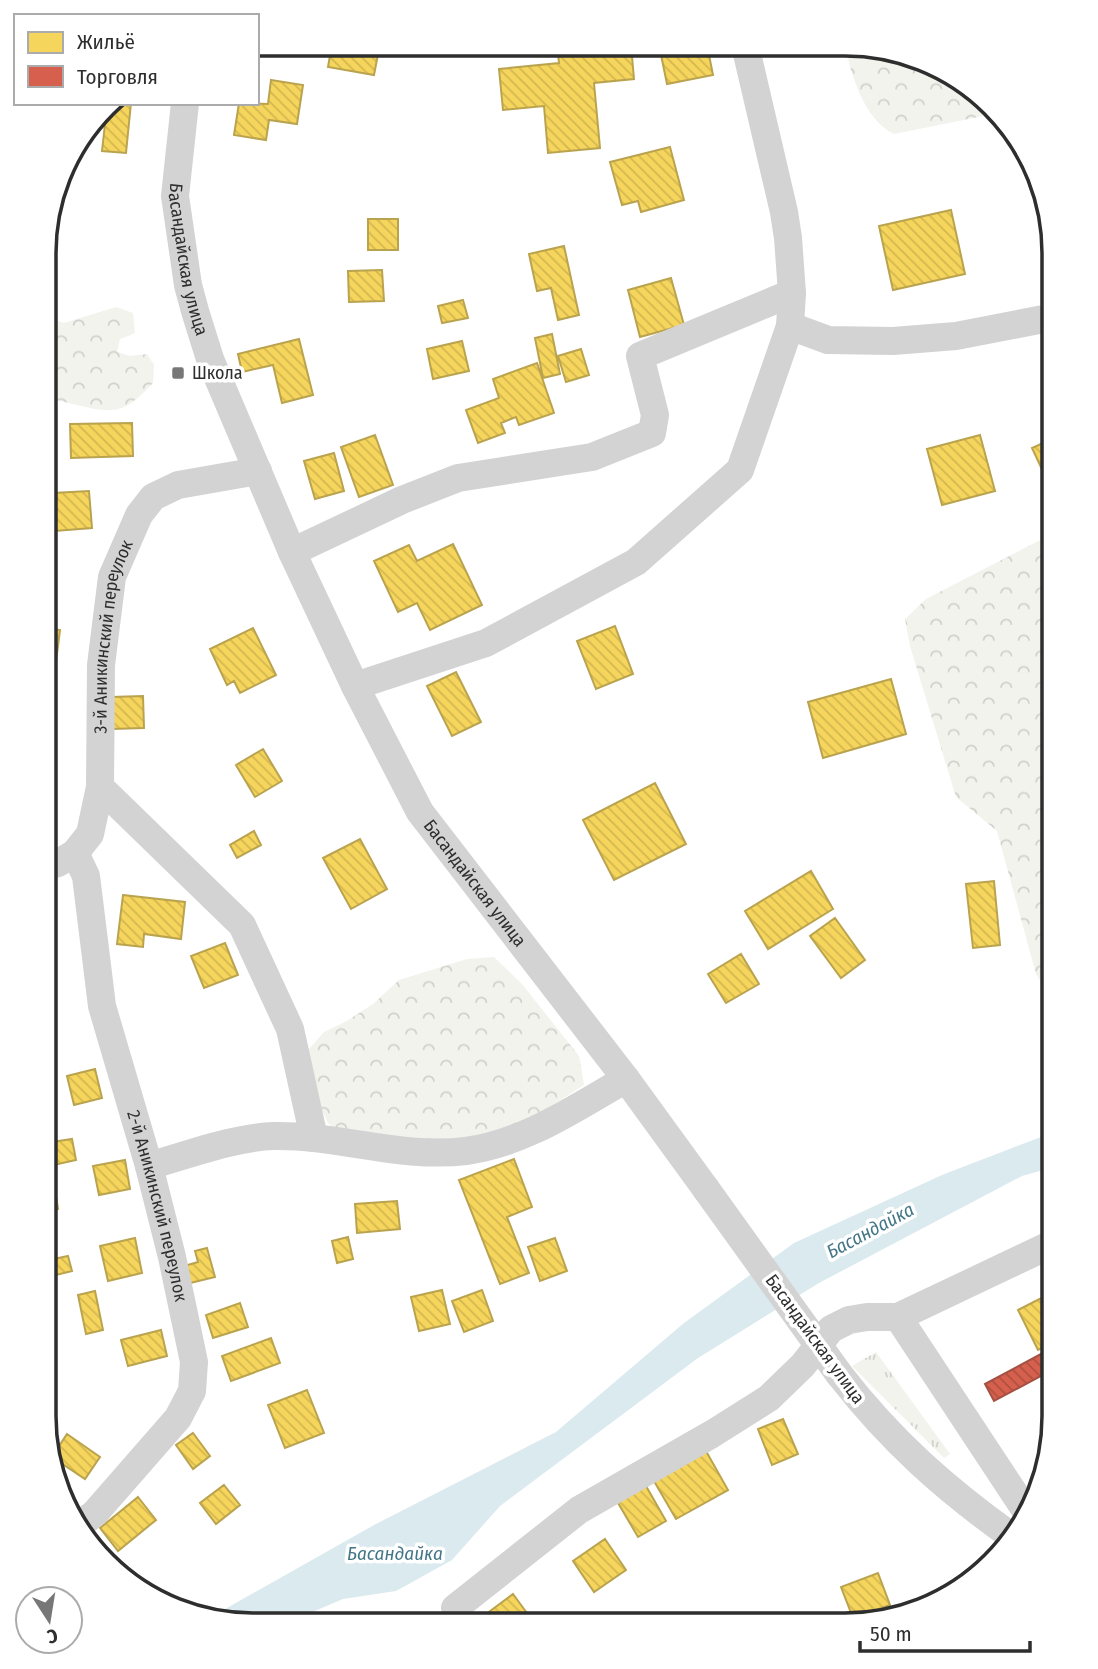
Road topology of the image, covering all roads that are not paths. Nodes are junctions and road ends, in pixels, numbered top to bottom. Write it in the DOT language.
graph roads {
  1 [pos="748,56"];
  2 [pos="185,105"];
  3 [pos="792,293"];
  4 [pos="1042,319"];
  5 [pos="790,327"];
  6 [pos="258,471"];
  7 [pos="292,552"];
  8 [pos="355,686"];
  9 [pos="100,788"];
  10 [pos="75,853"];
  11 [pos="56,863"];
  12 [pos="626,1079"];
  13 [pos="314,1138"];
  14 [pos="149,1166"];
  15 [pos="1042,1249"];
  16 [pos="898,1317"];
  17 [pos="1021,1504"];
  18 [pos="86,1520"];
  19 [pos="1004,1531"];
  20 [pos="455,1608"];
  1 -- 3 [label="street"];
  2 -- 6 [label="street, Басандайская улица"];
  3 -- 5 [label="street"];
  3 -- 7 [label="street"];
  4 -- 5 [label="street"];
  5 -- 8 [label="street"];
  6 -- 7 [label="street, Басандайская улица"];
  6 -- 9 [label="street, 3-й Аникинский переулок"];
  7 -- 8 [label="street, Басандайская улица"];
  8 -- 12 [label="street, Басандайская улица"];
  9 -- 10 [label="street, 3-й Аникинский переулок"];
  9 -- 13 [label="street"];
  10 -- 11 [label="street"];
  10 -- 14 [label="street, 2-й Аникинский переулок"];
  12 -- 13 [label="street"];
  12 -- 19 [label="street, Басандайская улица, bridge"];
  13 -- 14 [label="street"];
  14 -- 18 [label="street, 2-й Аникинский переулок"];
  15 -- 16 [label="street"];
  16 -- 17 [label="street"];
  16 -- 20 [label="street"];
}
